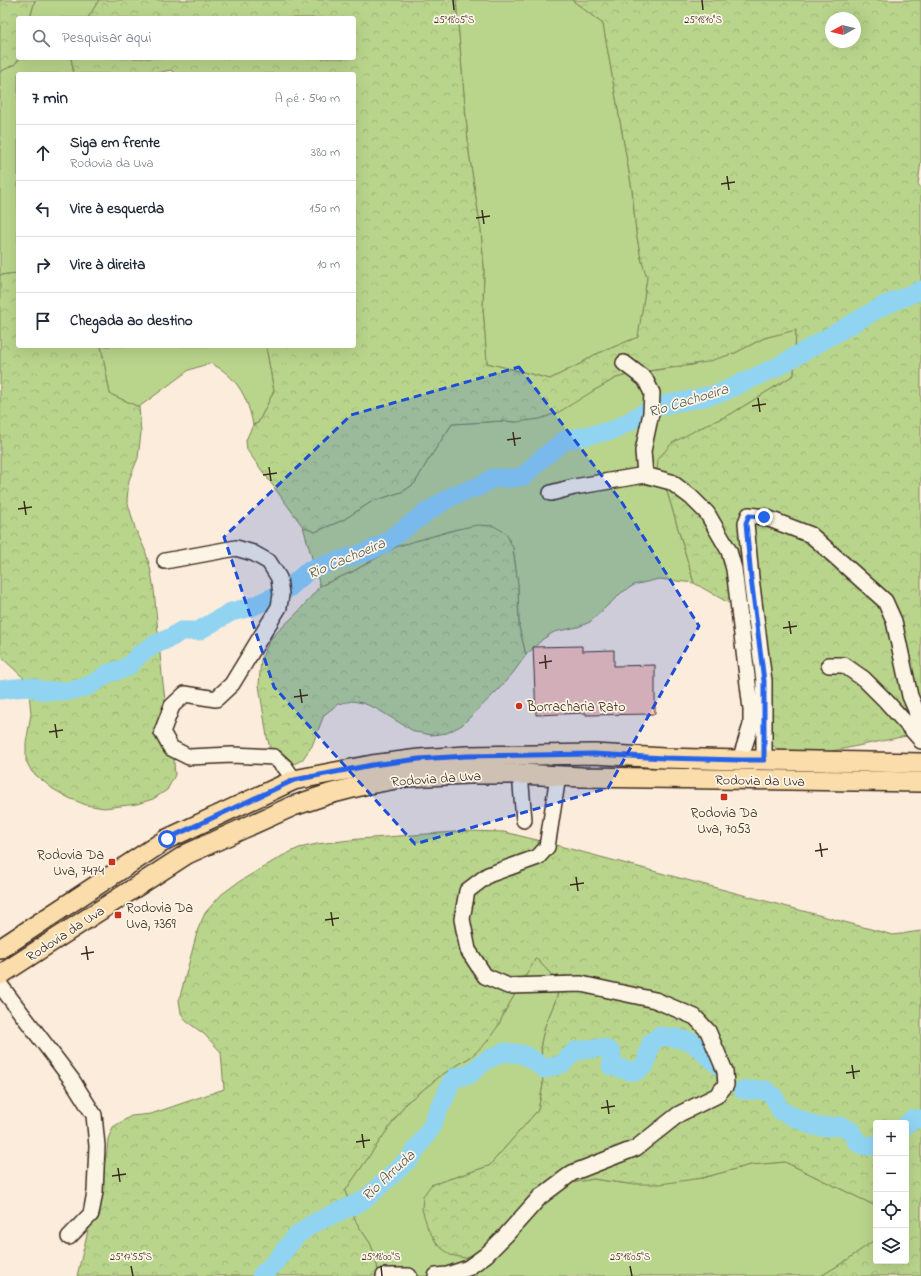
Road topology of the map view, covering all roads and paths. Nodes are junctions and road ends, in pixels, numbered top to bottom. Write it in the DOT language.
graph roads {
  1 [pos="624,363"];
  2 [pos="645,475"];
  3 [pos="551,494"];
  4 [pos="165,561"];
  5 [pos="828,665"];
  6 [pos="921,740"];
  7 [pos="740,760"];
  8 [pos="764,760"];
  9 [pos="921,763"];
  10 [pos="520,774"];
  11 [pos="558,776"];
  12 [pos="294,780"];
  13 [pos="921,782"];
  14 [pos="524,820"];
  15 [pos="0,949"];
  16 [pos="0,975"];
  17 [pos="0,985"];
  18 [pos="69,1237"];
  19 [pos="384,1276"];
  20 [pos="409,1276"];
  21 [pos="436,1276"];
  1 -- 2 [label="street"];
  2 -- 3 [label="street"];
  2 -- 7 [label="street"];
  4 -- 12 [label="street"];
  5 -- 6 [label="street"];
  6 -- 8 [label="street"];
  7 -- 8 [label="main road, Rodovia da Uva"];
  7 -- 12 [label="main road, Rodovia da Uva"];
  8 -- 9 [label="main road, Rodovia da Uva"];
  10 -- 11 [label="main road, Rodovia da Uva"];
  10 -- 14 [label="street"];
  10 -- 16 [label="main road, Rodovia da Uva"];
  11 -- 13 [label="main road, Rodovia da Uva"];
  11 -- 21 [label="street"];
  12 -- 15 [label="main road, Rodovia da Uva"];
  17 -- 18 [label="street"];
  19 -- 20 [label="street"];
}
